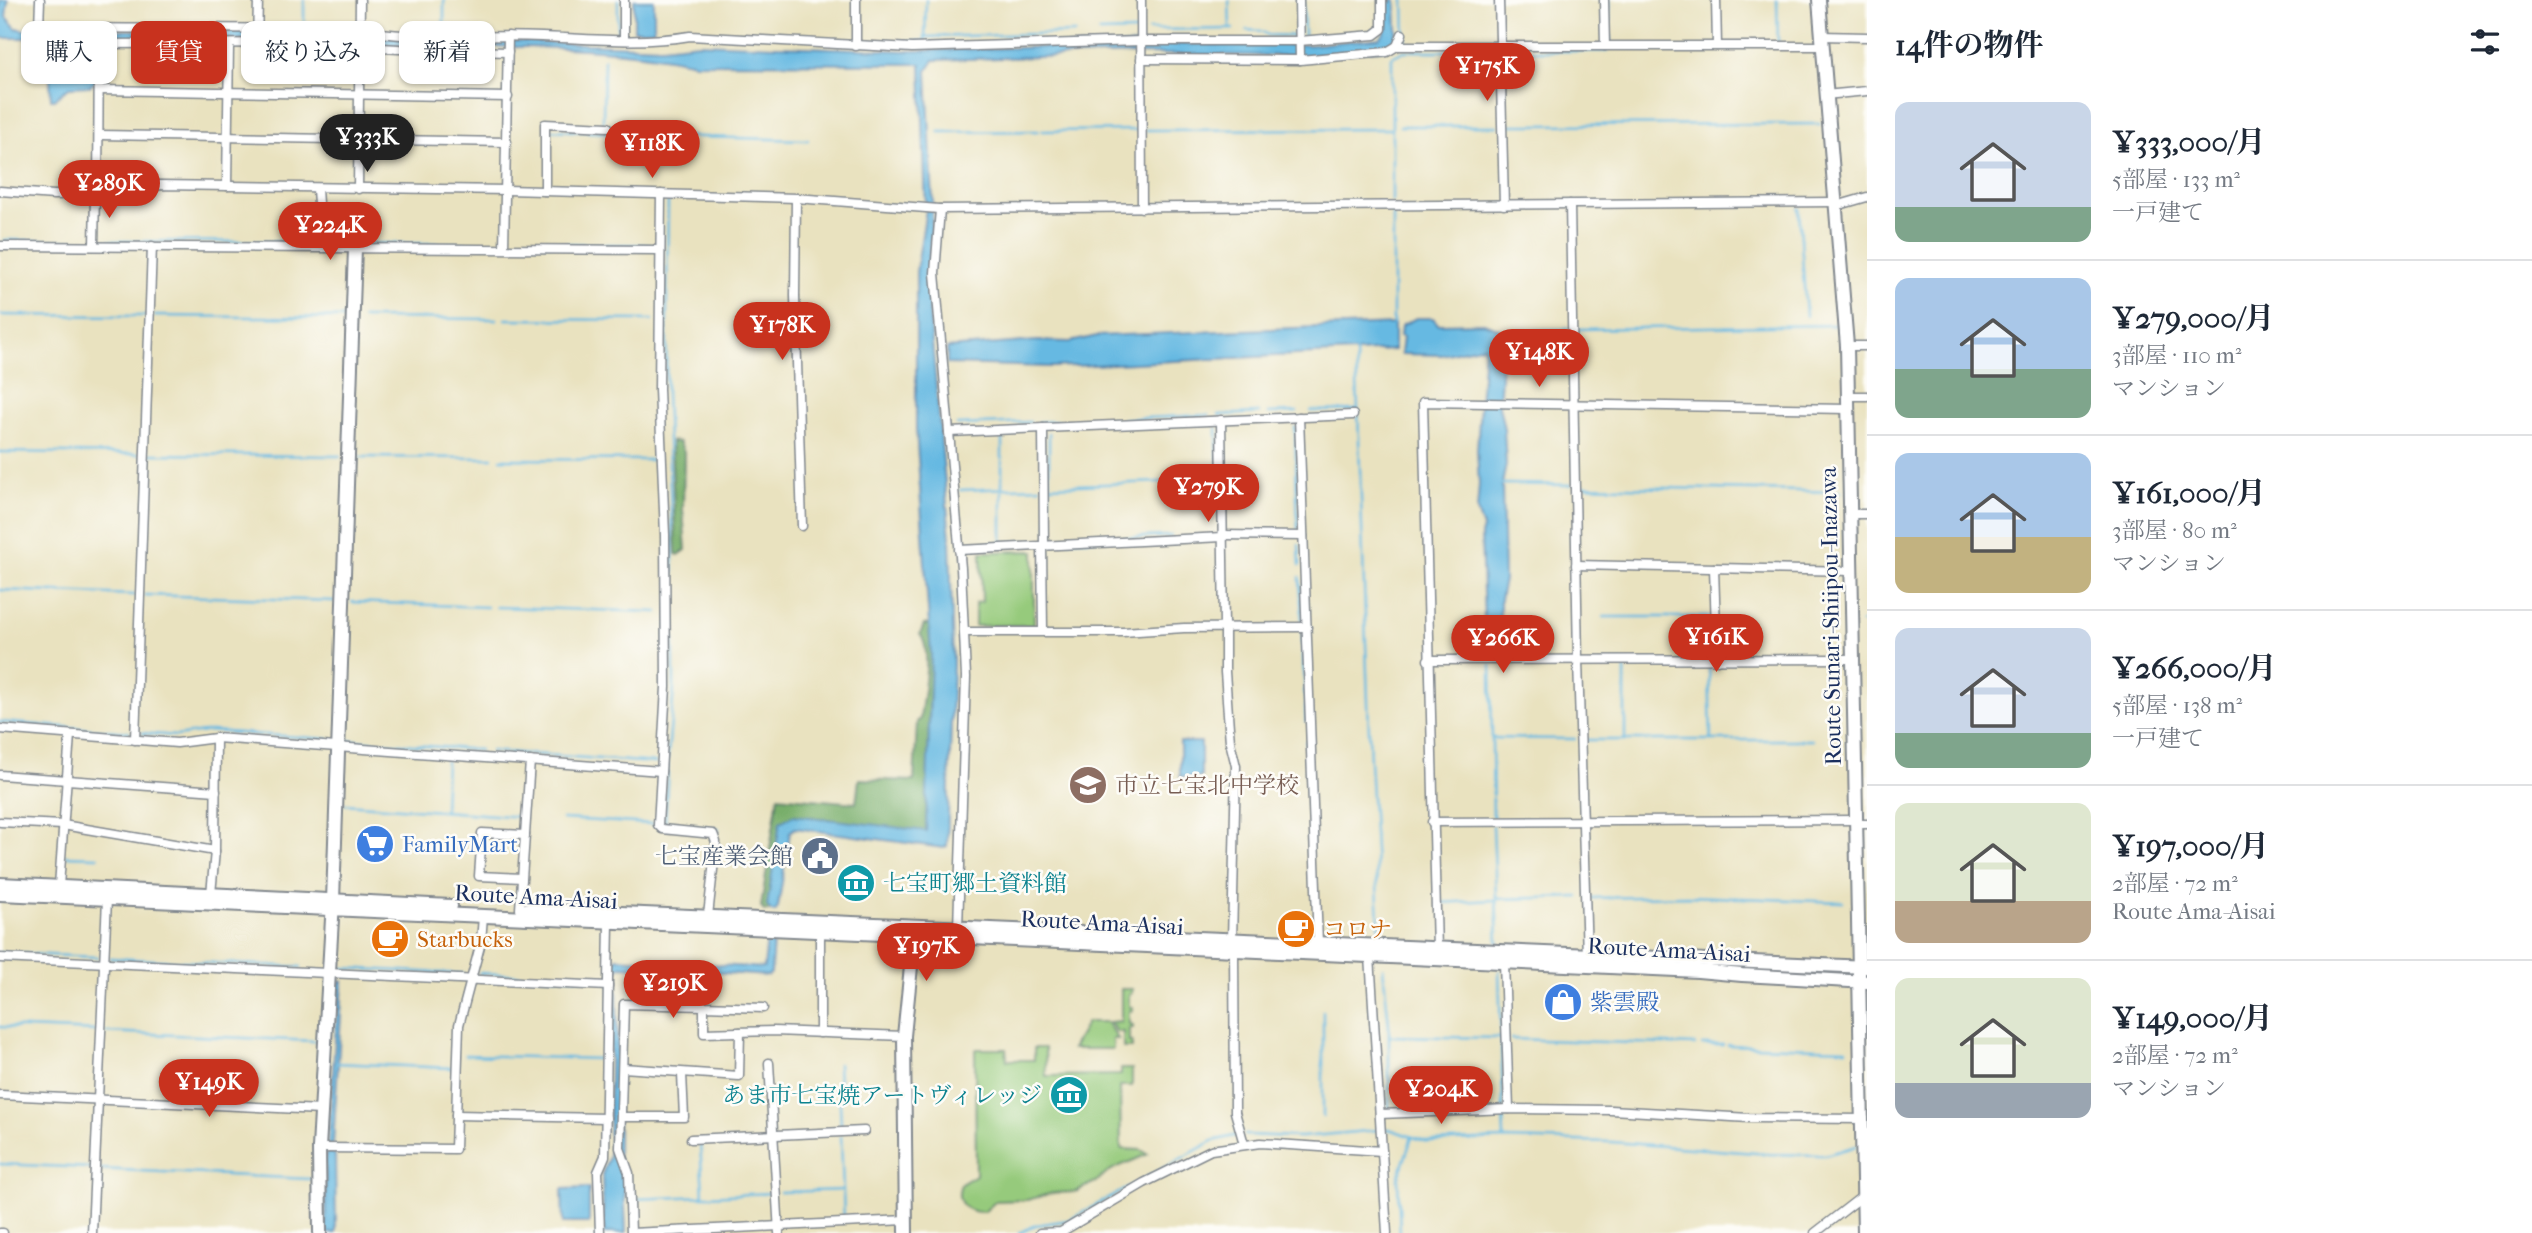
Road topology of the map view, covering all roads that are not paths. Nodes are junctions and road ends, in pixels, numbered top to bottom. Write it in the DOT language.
graph roads {
  1 [pos="40,0"];
  2 [pos="258,0"];
  3 [pos="360,0"];
  4 [pos="624,0"];
  5 [pos="856,0"];
  6 [pos="1141,0"];
  7 [pos="1299,0"];
  8 [pos="1382,0"];
  9 [pos="1499,0"];
  10 [pos="1604,0"];
  11 [pos="1716,0"];
  12 [pos="1819,0"];
  13 [pos="39,21"];
  14 [pos="257,21"];
  15 [pos="360,21"];
  16 [pos="241,29"];
  17 [pos="117,30"];
  18 [pos="385,34"];
  19 [pos="1402,34"];
  20 [pos="508,36"];
  21 [pos="1867,37"];
  22 [pos="624,40"];
  23 [pos="1821,41"];
  24 [pos="1141,42"];
  25 [pos="1299,42"];
  26 [pos="117,43"];
  27 [pos="241,43"];
  28 [pos="229,44"];
  29 [pos="385,46"];
  30 [pos="856,46"];
  31 [pos="1397,46"];
  32 [pos="1500,46"];
  33 [pos="1605,46"];
  34 [pos="1717,46"];
  35 [pos="508,51"];
  36 [pos="1142,57"];
  37 [pos="1300,58"];
  38 [pos="100,84"];
  39 [pos="359,84"];
  40 [pos="100,90"];
  41 [pos="1867,91"];
  42 [pos="229,92"];
  43 [pos="359,94"];
  44 [pos="1825,94"];
  45 [pos="508,97"];
  46 [pos="608,127"];
  47 [pos="100,135"];
  48 [pos="228,137"];
  49 [pos="358,139"];
  50 [pos="507,142"];
  51 [pos="227,186"];
  52 [pos="317,189"];
  53 [pos="358,189"];
  54 [pos="507,190"];
  55 [pos="0,191"];
  56 [pos="545,191"];
  57 [pos="96,194"];
  58 [pos="661,194"];
  59 [pos="1867,197"];
  60 [pos="796,198"];
  61 [pos="1570,204"];
  62 [pos="1835,204"];
  63 [pos="1504,205"];
  64 [pos="1142,208"];
  65 [pos="934,209"];
  66 [pos="0,246"];
  67 [pos="94,246"];
  68 [pos="152,246"];
  69 [pos="321,247"];
  70 [pos="355,248"];
  71 [pos="504,248"];
  72 [pos="660,250"];
  73 [pos="1847,345"];
  74 [pos="1867,346"];
  75 [pos="1867,396"];
  76 [pos="1847,403"];
  77 [pos="1573,404"];
  78 [pos="1353,415"];
  79 [pos="1298,417"];
  80 [pos="1221,420"];
  81 [pos="1043,428"];
  82 [pos="948,432"];
  83 [pos="1850,514"];
  84 [pos="1867,514"];
  85 [pos="802,526"];
  86 [pos="1223,536"];
  87 [pos="1303,536"];
  88 [pos="1044,546"];
  89 [pos="959,550"];
  90 [pos="1576,565"];
  91 [pos="1714,568"];
  92 [pos="1851,571"];
  93 [pos="1224,627"];
  94 [pos="1307,627"];
  95 [pos="1043,630"];
  96 [pos="964,632"];
  97 [pos="1853,659"];
  98 [pos="1428,660"];
  99 [pos="1578,660"];
  100 [pos="1717,660"];
  101 [pos="0,729"];
  102 [pos="70,735"];
  103 [pos="216,738"];
  104 [pos="135,740"];
  105 [pos="337,747"];
  106 [pos="530,761"];
  107 [pos="661,771"];
  108 [pos="0,775"];
  109 [pos="66,780"];
  110 [pos="216,791"];
  111 [pos="1583,821"];
  112 [pos="0,822"];
  113 [pos="1432,822"];
  114 [pos="1860,822"];
  115 [pos="63,825"];
  116 [pos="525,835"];
  117 [pos="215,851"];
  118 [pos="522,877"];
  119 [pos="0,884"];
  120 [pos="60,886"];
  121 [pos="0,894"];
  122 [pos="211,894"];
  123 [pos="107,899"];
  124 [pos="333,906"];
  125 [pos="520,909"];
  126 [pos="483,916"];
  127 [pos="708,916"];
  128 [pos="609,922"];
  129 [pos="958,928"];
  130 [pos="820,932"];
  131 [pos="914,932"];
  132 [pos="1318,944"];
  133 [pos="1233,945"];
  134 [pos="1437,950"];
  135 [pos="1370,956"];
  136 [pos="1587,957"];
  137 [pos="0,958"];
  138 [pos="1504,962"];
  139 [pos="104,964"];
  140 [pos="1864,967"];
  141 [pos="329,973"];
  142 [pos="471,978"];
  143 [pos="1864,981"];
  144 [pos="608,986"];
  145 [pos="704,1006"];
  146 [pos="763,1008"];
  147 [pos="740,1032"];
  148 [pos="820,1032"];
  149 [pos="904,1036"];
  150 [pos="769,1063"];
  151 [pos="623,1068"];
  152 [pos="682,1074"];
  153 [pos="0,1095"];
  154 [pos="98,1100"];
  155 [pos="321,1110"];
  156 [pos="1505,1110"];
  157 [pos="1380,1114"];
  158 [pos="456,1115"];
  159 [pos="622,1116"];
  160 [pos="606,1118"];
  161 [pos="1864,1124"];
  162 [pos="864,1131"];
  163 [pos="774,1135"];
  164 [pos="1242,1138"];
  165 [pos="691,1139"];
  166 [pos="319,1148"];
  167 [pos="1382,1151"];
  168 [pos="1864,1195"];
  169 [pos="906,1227"];
  170 [pos="779,1230"];
  171 [pos="1061,1232"];
  172 [pos="92,1233"];
  173 [pos="320,1233"];
  174 [pos="600,1233"];
  175 [pos="631,1233"];
  176 [pos="1040,1233"];
  177 [pos="1387,1233"];
  178 [pos="1815,1233"];
  179 [pos="1864,1233"];
  1 -- 13 [label="street"];
  2 -- 14 [label="street"];
  3 -- 15 [label="street"];
  4 -- 22 [label="street"];
  5 -- 30 [label="street"];
  6 -- 24 [label="street"];
  7 -- 25 [label="street"];
  8 -- 25 [label="street"];
  9 -- 32 [label="street"];
  10 -- 33 [label="street"];
  11 -- 34 [label="street"];
  12 -- 23 [label="main road, Route Sunari-Shiipou-Inazawa"];
  16 -- 17 [label="street"];
  18 -- 20 [label="street"];
  19 -- 31 [label="street"];
  20 -- 22 [label="street"];
  20 -- 35 [label="street"];
  21 -- 23 [label="street"];
  22 -- 30 [label="street"];
  23 -- 34 [label="street"];
  23 -- 44 [label="main road, Route Sunari-Shiipou-Inazawa"];
  24 -- 25 [label="street"];
  24 -- 30 [label="street"];
  24 -- 36 [label="street"];
  25 -- 37 [label="street"];
  26 -- 28 [label="street"];
  27 -- 28 [label="street"];
  28 -- 42 [label="street"];
  29 -- 35 [label="street"];
  31 -- 32 [label="street"];
  31 -- 37 [label="street"];
  32 -- 33 [label="street"];
  32 -- 63 [label="street"];
  33 -- 34 [label="street"];
  35 -- 45 [label="street"];
  36 -- 37 [label="street"];
  36 -- 64 [label="street"];
  38 -- 40 [label="street"];
  39 -- 43 [label="street"];
  40 -- 42 [label="street"];
  40 -- 47 [label="street"];
  41 -- 44 [label="street"];
  42 -- 43 [label="street"];
  42 -- 48 [label="street"];
  43 -- 45 [label="street"];
  43 -- 49 [label="street"];
  44 -- 62 [label="main road, Route Sunari-Shiipou-Inazawa"];
  45 -- 50 [label="street"];
  46 -- 56 [label="street"];
  47 -- 48 [label="street"];
  47 -- 57 [label="street"];
  48 -- 49 [label="street"];
  48 -- 51 [label="street"];
  49 -- 50 [label="street"];
  49 -- 53 [label="street"];
  50 -- 54 [label="street"];
  51 -- 52 [label="street"];
  51 -- 57 [label="street"];
  52 -- 53 [label="street"];
  52 -- 69 [label="street"];
  53 -- 54 [label="street"];
  54 -- 56 [label="street"];
  54 -- 71 [label="street"];
  55 -- 57 [label="street"];
  56 -- 58 [label="street"];
  57 -- 67 [label="street"];
  58 -- 60 [label="street"];
  58 -- 72 [label="street"];
  59 -- 62 [label="street"];
  60 -- 65 [label="street"];
  60 -- 85 [label="street"];
  61 -- 62 [label="street"];
  61 -- 63 [label="street"];
  61 -- 77 [label="street"];
  62 -- 73 [label="main road, Route Sunari-Shiipou-Inazawa"];
  63 -- 64 [label="street"];
  64 -- 65 [label="street"];
  65 -- 82 [label="street"];
  66 -- 67 [label="street"];
  67 -- 68 [label="street"];
  68 -- 69 [label="street"];
  68 -- 104 [label="street"];
  69 -- 70 [label="street"];
  70 -- 71 [label="street"];
  70 -- 105 [label="main road"];
  71 -- 72 [label="street"];
  72 -- 107 [label="street"];
  73 -- 74 [label="street"];
  73 -- 76 [label="main road, Route Sunari-Shiipou-Inazawa"];
  75 -- 76 [label="street"];
  76 -- 77 [label="street"];
  76 -- 83 [label="main road, Route Sunari-Shiipou-Inazawa"];
  77 -- 90 [label="street"];
  77 -- 98 [label="street"];
  78 -- 79 [label="street"];
  79 -- 80 [label="street"];
  79 -- 87 [label="street"];
  80 -- 81 [label="street"];
  80 -- 86 [label="street"];
  81 -- 82 [label="street"];
  81 -- 88 [label="street"];
  82 -- 89 [label="street"];
  83 -- 84 [label="street"];
  83 -- 92 [label="main road, Route Sunari-Shiipou-Inazawa"];
  86 -- 87 [label="street"];
  86 -- 88 [label="street"];
  86 -- 93 [label="street"];
  87 -- 94 [label="street"];
  88 -- 89 [label="street"];
  88 -- 95 [label="street"];
  89 -- 96 [label="street"];
  90 -- 91 [label="street"];
  90 -- 99 [label="street"];
  91 -- 92 [label="street"];
  91 -- 100 [label="street"];
  92 -- 97 [label="main road, Route Sunari-Shiipou-Inazawa"];
  93 -- 94 [label="street"];
  93 -- 95 [label="street"];
  93 -- 133 [label="street"];
  94 -- 132 [label="street"];
  95 -- 96 [label="street"];
  96 -- 129 [label="street"];
  97 -- 100 [label="street"];
  97 -- 114 [label="main road, Route Sunari-Shiipou-Inazawa"];
  98 -- 99 [label="street"];
  98 -- 113 [label="street"];
  99 -- 100 [label="street"];
  99 -- 111 [label="street"];
  101 -- 102 [label="street"];
  102 -- 104 [label="street"];
  102 -- 109 [label="street"];
  103 -- 104 [label="street"];
  103 -- 105 [label="street"];
  103 -- 110 [label="street"];
  105 -- 106 [label="street"];
  105 -- 124 [label="main road"];
  106 -- 107 [label="street"];
  106 -- 116 [label="street"];
  107 -- 127 [label="street"];
  108 -- 109 [label="street"];
  109 -- 110 [label="street"];
  109 -- 115 [label="street"];
  110 -- 117 [label="street"];
  111 -- 113 [label="street"];
  111 -- 114 [label="street"];
  111 -- 136 [label="street"];
  112 -- 115 [label="street"];
  113 -- 134 [label="street"];
  114 -- 140 [label="main road, Route Sunari-Shiipou-Inazawa"];
  115 -- 117 [label="street"];
  115 -- 120 [label="street"];
  116 -- 118 [label="street"];
  116 -- 118 [label="street"];
  117 -- 122 [label="street"];
  118 -- 125 [label="street"];
  119 -- 120 [label="main road, Route Ama-Aisai"];
  120 -- 122 [label="main road, Route Ama-Aisai"];
  121 -- 123 [label="main road, Route Ama-Aisai"];
  122 -- 124 [label="main road, Route Ama-Aisai"];
  123 -- 124 [label="main road, Route Ama-Aisai"];
  123 -- 139 [label="street"];
  124 -- 125 [label="main road, Route Ama-Aisai"];
  124 -- 126 [label="main road, Route Ama-Aisai"];
  124 -- 141 [label="main road"];
  125 -- 127 [label="main road, Route Ama-Aisai"];
  126 -- 128 [label="main road, Route Ama-Aisai"];
  126 -- 142 [label="street"];
  127 -- 131 [label="main road, Route Ama-Aisai"];
  128 -- 130 [label="main road, Route Ama-Aisai"];
  128 -- 144 [label="street"];
  129 -- 131 [label="main road, Route Ama-Aisai"];
  129 -- 133 [label="main road, Route Ama-Aisai"];
  130 -- 131 [label="main road, Route Ama-Aisai"];
  130 -- 148 [label="street"];
  131 -- 133 [label="main road, Route Ama-Aisai"];
  131 -- 149 [label="main road"];
  132 -- 133 [label="main road, Route Ama-Aisai"];
  132 -- 134 [label="main road, Route Ama-Aisai"];
  133 -- 135 [label="main road, Route Ama-Aisai"];
  133 -- 164 [label="street"];
  134 -- 136 [label="main road, Route Ama-Aisai"];
  135 -- 138 [label="main road, Route Ama-Aisai"];
  135 -- 157 [label="street"];
  136 -- 140 [label="main road, Route Ama-Aisai"];
  137 -- 139 [label="street"];
  138 -- 143 [label="main road, Route Ama-Aisai"];
  138 -- 156 [label="street"];
  139 -- 141 [label="street"];
  139 -- 154 [label="street"];
  140 -- 143 [label="main road, Route Sunari-Shiipou-Inazawa"];
  141 -- 142 [label="street"];
  141 -- 155 [label="main road"];
  142 -- 144 [label="street"];
  142 -- 158 [label="street"];
  143 -- 161 [label="main road, Route Sunari-Shiipou-Inazawa"];
  144 -- 160 [label="street"];
  145 -- 146 [label="street"];
  145 -- 147 [label="street"];
  145 -- 151 [label="street"];
  147 -- 148 [label="street"];
  147 -- 152 [label="street"];
  148 -- 149 [label="street"];
  149 -- 169 [label="main road"];
  150 -- 163 [label="street"];
  151 -- 152 [label="street"];
  151 -- 159 [label="street"];
  152 -- 159 [label="street"];
  153 -- 154 [label="street"];
  154 -- 155 [label="street"];
  154 -- 172 [label="street"];
  155 -- 166 [label="main road"];
  156 -- 157 [label="street"];
  156 -- 161 [label="street"];
  157 -- 167 [label="street"];
  158 -- 160 [label="street"];
  158 -- 166 [label="street"];
  159 -- 175 [label="street"];
  160 -- 174 [label="street"];
  161 -- 168 [label="main road, Route Sunari-Shiipou-Inazawa"];
  162 -- 163 [label="street"];
  163 -- 165 [label="street"];
  163 -- 170 [label="street"];
  164 -- 167 [label="street"];
  164 -- 171 [label="street"];
  166 -- 173 [label="main road"];
  167 -- 177 [label="street"];
  168 -- 178 [label="street"];
  168 -- 179 [label="main road, Route Sunari-Shiipou-Inazawa"];
  169 -- 170 [label="street"];
  170 -- 175 [label="street"];
  171 -- 176 [label="street"];
}
